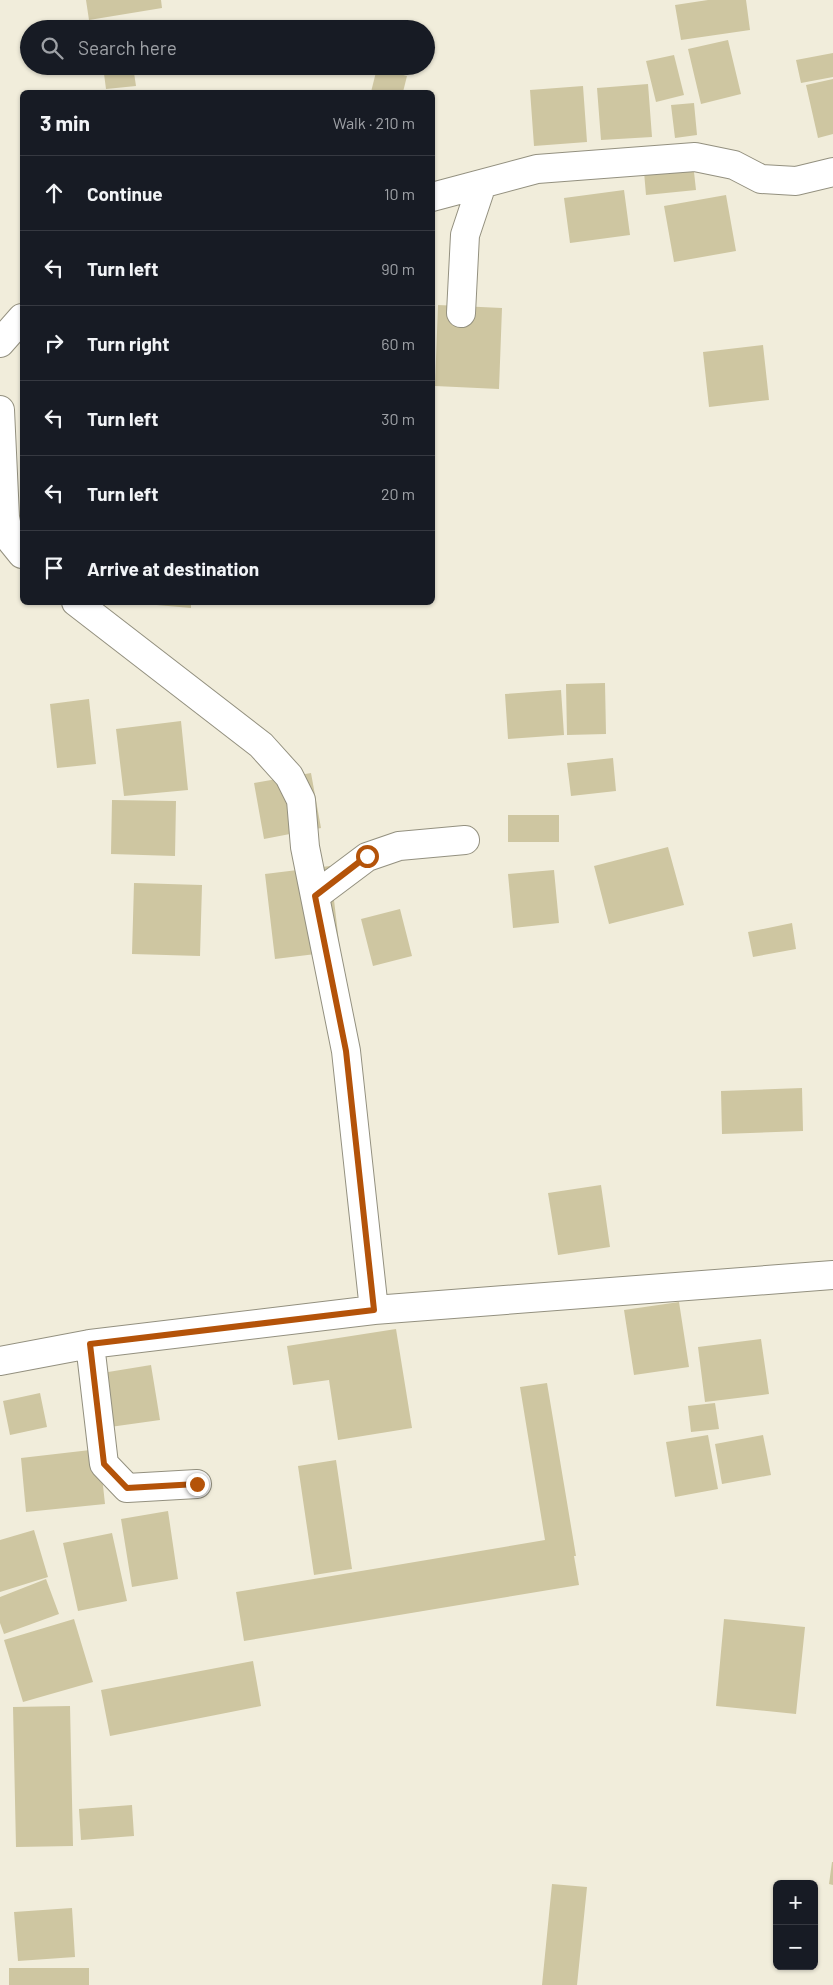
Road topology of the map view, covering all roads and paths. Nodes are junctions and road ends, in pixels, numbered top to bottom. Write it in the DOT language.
graph roads {
  1 [pos="833,172"];
  2 [pos="482,184"];
  3 [pos="435,196"];
  4 [pos="461,313"];
  5 [pos="20,320"];
  6 [pos="0,343"];
  7 [pos="0,410"];
  8 [pos="20,552"];
  9 [pos="80,605"];
  10 [pos="465,840"];
  11 [pos="315,896"];
  12 [pos="833,1275"];
  13 [pos="374,1310"];
  14 [pos="90,1344"];
  15 [pos="0,1361"];
  16 [pos="197,1484"];
  1 -- 2 [label="street"];
  2 -- 3 [label="street"];
  2 -- 4 [label="street"];
  5 -- 6 [label="street"];
  7 -- 8 [label="street"];
  9 -- 11 [label="street"];
  10 -- 11 [label="street"];
  11 -- 13 [label="street"];
  12 -- 13 [label="street"];
  13 -- 14 [label="street"];
  14 -- 15 [label="street"];
  14 -- 16 [label="street"];
}
